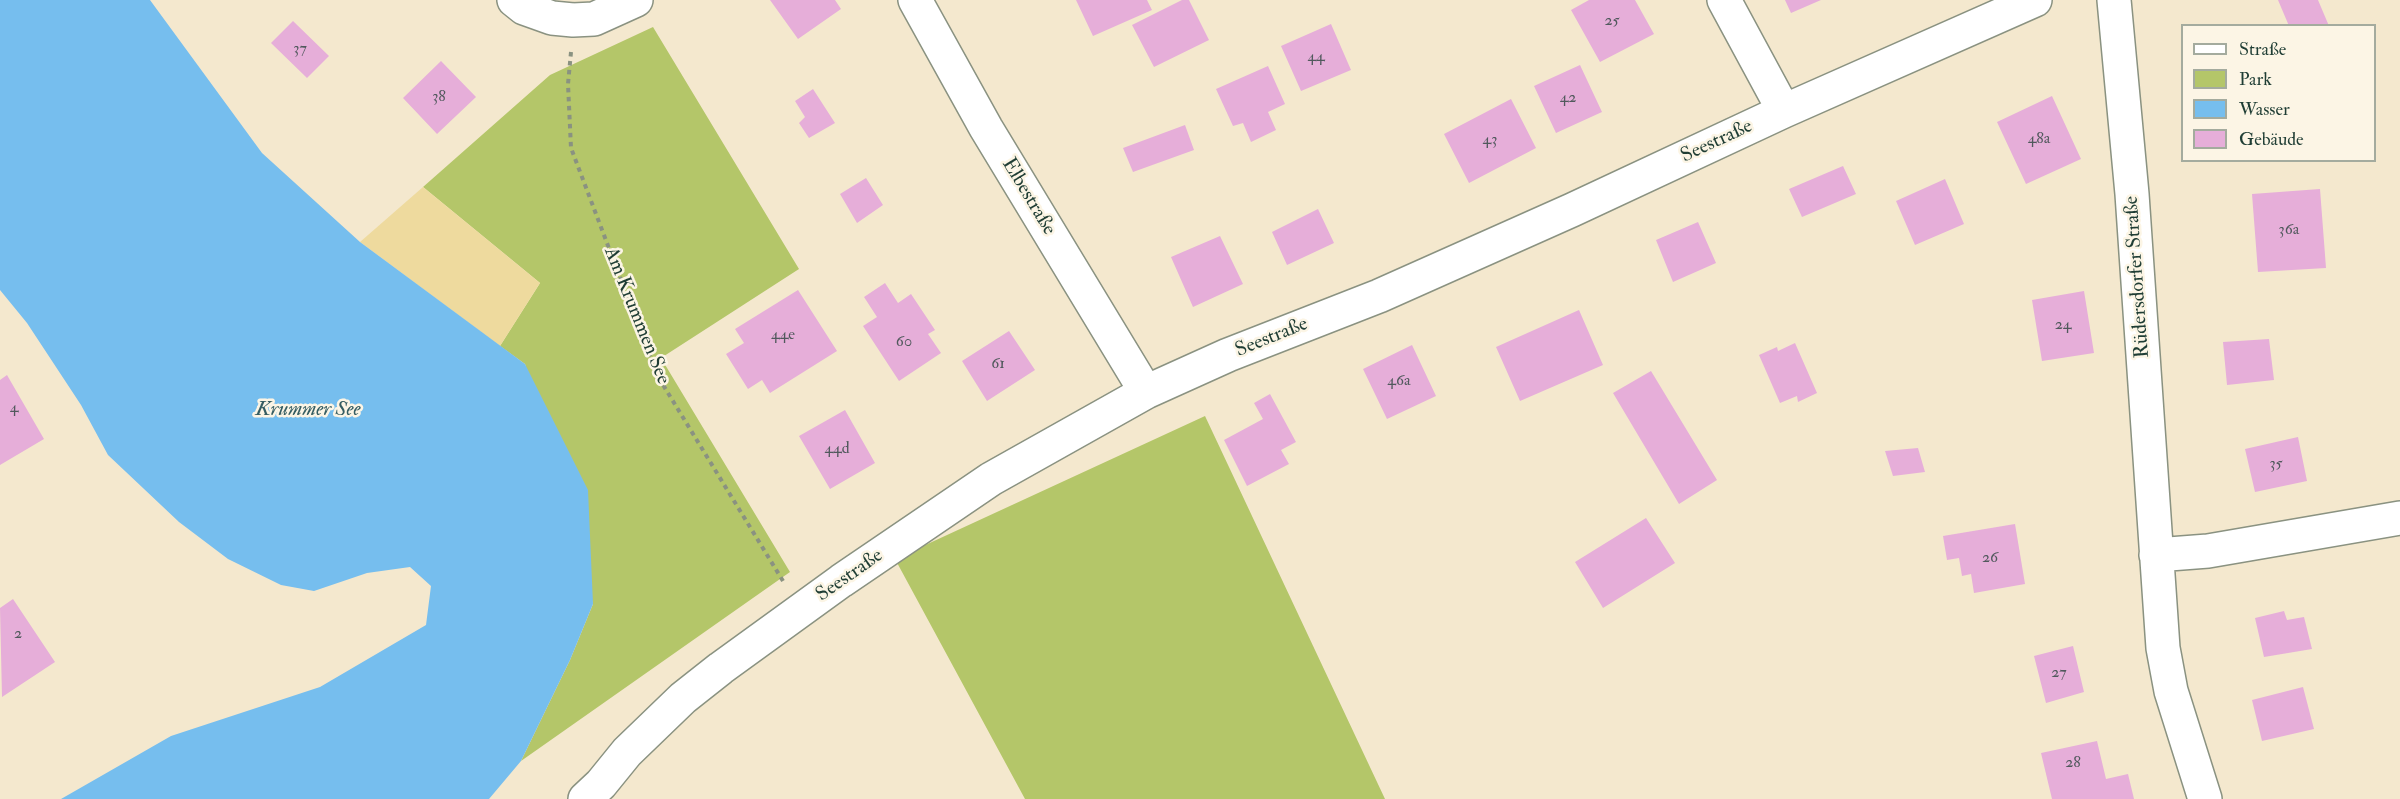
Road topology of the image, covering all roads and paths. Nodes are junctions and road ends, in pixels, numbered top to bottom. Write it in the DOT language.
graph roads {
  1 [pos="514,0"];
  2 [pos="636,0"];
  3 [pos="915,0"];
  4 [pos="1724,0"];
  5 [pos="2035,0"];
  6 [pos="2114,0"];
  7 [pos="584,19"];
  8 [pos="1784,111"];
  9 [pos="1146,392"];
  10 [pos="2400,518"];
  11 [pos="2156,555"];
  12 [pos="785,585"];
  13 [pos="585,799"];
  14 [pos="2205,799"];
  1 -- 7 [label="street"];
  2 -- 7 [label="street"];
  3 -- 9 [label="street, Elbestraße"];
  4 -- 8 [label="street"];
  5 -- 8 [label="street, Seestraße"];
  6 -- 11 [label="street, Rüdersdorfer Straße"];
  7 -- 12 [label="path, Am Krummen See"];
  8 -- 9 [label="street, Seestraße"];
  9 -- 13 [label="street, Seestraße"];
  10 -- 11 [label="street"];
  11 -- 14 [label="street, Rüdersdorfer Straße"];
}
